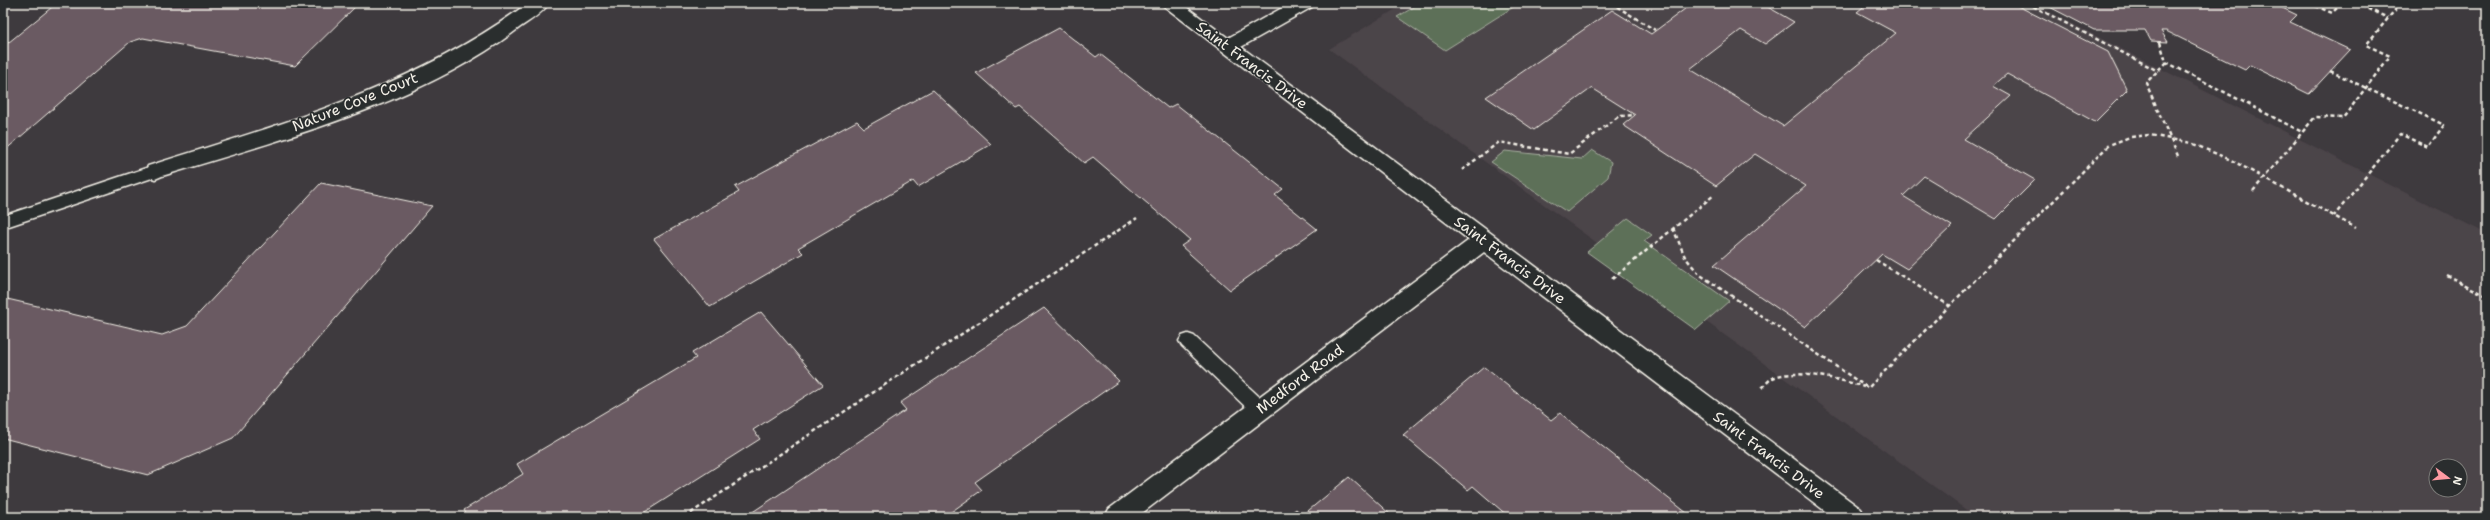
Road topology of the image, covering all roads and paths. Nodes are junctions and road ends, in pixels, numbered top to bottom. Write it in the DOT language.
graph roads {
  1 [pos="540,3"];
  2 [pos="1169,3"];
  3 [pos="1305,3"];
  4 [pos="1611,3"];
  5 [pos="2027,3"];
  6 [pos="2309,3"];
  7 [pos="2342,3"];
  8 [pos="2355,3"];
  9 [pos="2400,4"];
  10 [pos="2388,18"];
  11 [pos="1655,30"];
  12 [pos="2160,42"];
  13 [pos="1229,46"];
  14 [pos="2166,62"];
  15 [pos="2158,71"];
  16 [pos="2330,71"];
  17 [pos="2365,88"];
  18 [pos="1635,115"];
  19 [pos="2302,132"];
  20 [pos="2171,137"];
  21 [pos="2178,156"];
  22 [pos="1462,170"];
  23 [pos="155,171"];
  24 [pos="2263,178"];
  25 [pos="2253,191"];
  26 [pos="1714,195"];
  27 [pos="2334,216"];
  28 [pos="1137,218"];
  29 [pos="3,222"];
  30 [pos="1673,228"];
  31 [pos="2356,228"];
  32 [pos="1483,241"];
  33 [pos="1876,260"];
  34 [pos="2446,275"];
  35 [pos="1612,279"];
  36 [pos="2487,296"];
  37 [pos="1950,306"];
  38 [pos="1188,341"];
  39 [pos="1762,388"];
  40 [pos="1868,388"];
  41 [pos="1260,409"];
  42 [pos="685,517"];
  43 [pos="1118,517"];
  44 [pos="1852,517"];
  1 -- 23 [label="street, Nature Cove Court"];
  2 -- 13 [label="street, Saint Francis Drive"];
  3 -- 13 [label="street"];
  4 -- 11 [label="path"];
  5 -- 15 [label="path"];
  6 -- 7 [label="path"];
  8 -- 10 [label="path"];
  9 -- 10 [label="path"];
  10 -- 17 [label="path"];
  12 -- 14 [label="path"];
  13 -- 32 [label="street, Saint Francis Drive"];
  14 -- 15 [label="path"];
  14 -- 19 [label="path"];
  15 -- 20 [label="path"];
  16 -- 17 [label="path"];
  17 -- 19 [label="path"];
  17 -- 27 [label="path"];
  18 -- 22 [label="path"];
  19 -- 24 [label="path"];
  20 -- 21 [label="path"];
  20 -- 24 [label="path"];
  20 -- 37 [label="path"];
  23 -- 29 [label="lane"];
  24 -- 25 [label="path"];
  24 -- 27 [label="path"];
  26 -- 30 [label="path"];
  27 -- 31 [label="path"];
  28 -- 42 [label="path"];
  30 -- 35 [label="path"];
  30 -- 40 [label="path"];
  32 -- 41 [label="street, Medford Road"];
  32 -- 44 [label="street, Saint Francis Drive"];
  33 -- 37 [label="path"];
  34 -- 36 [label="path"];
  37 -- 40 [label="path"];
  38 -- 41 [label="lane"];
  39 -- 40 [label="path"];
  41 -- 43 [label="street, Medford Road"];
}
